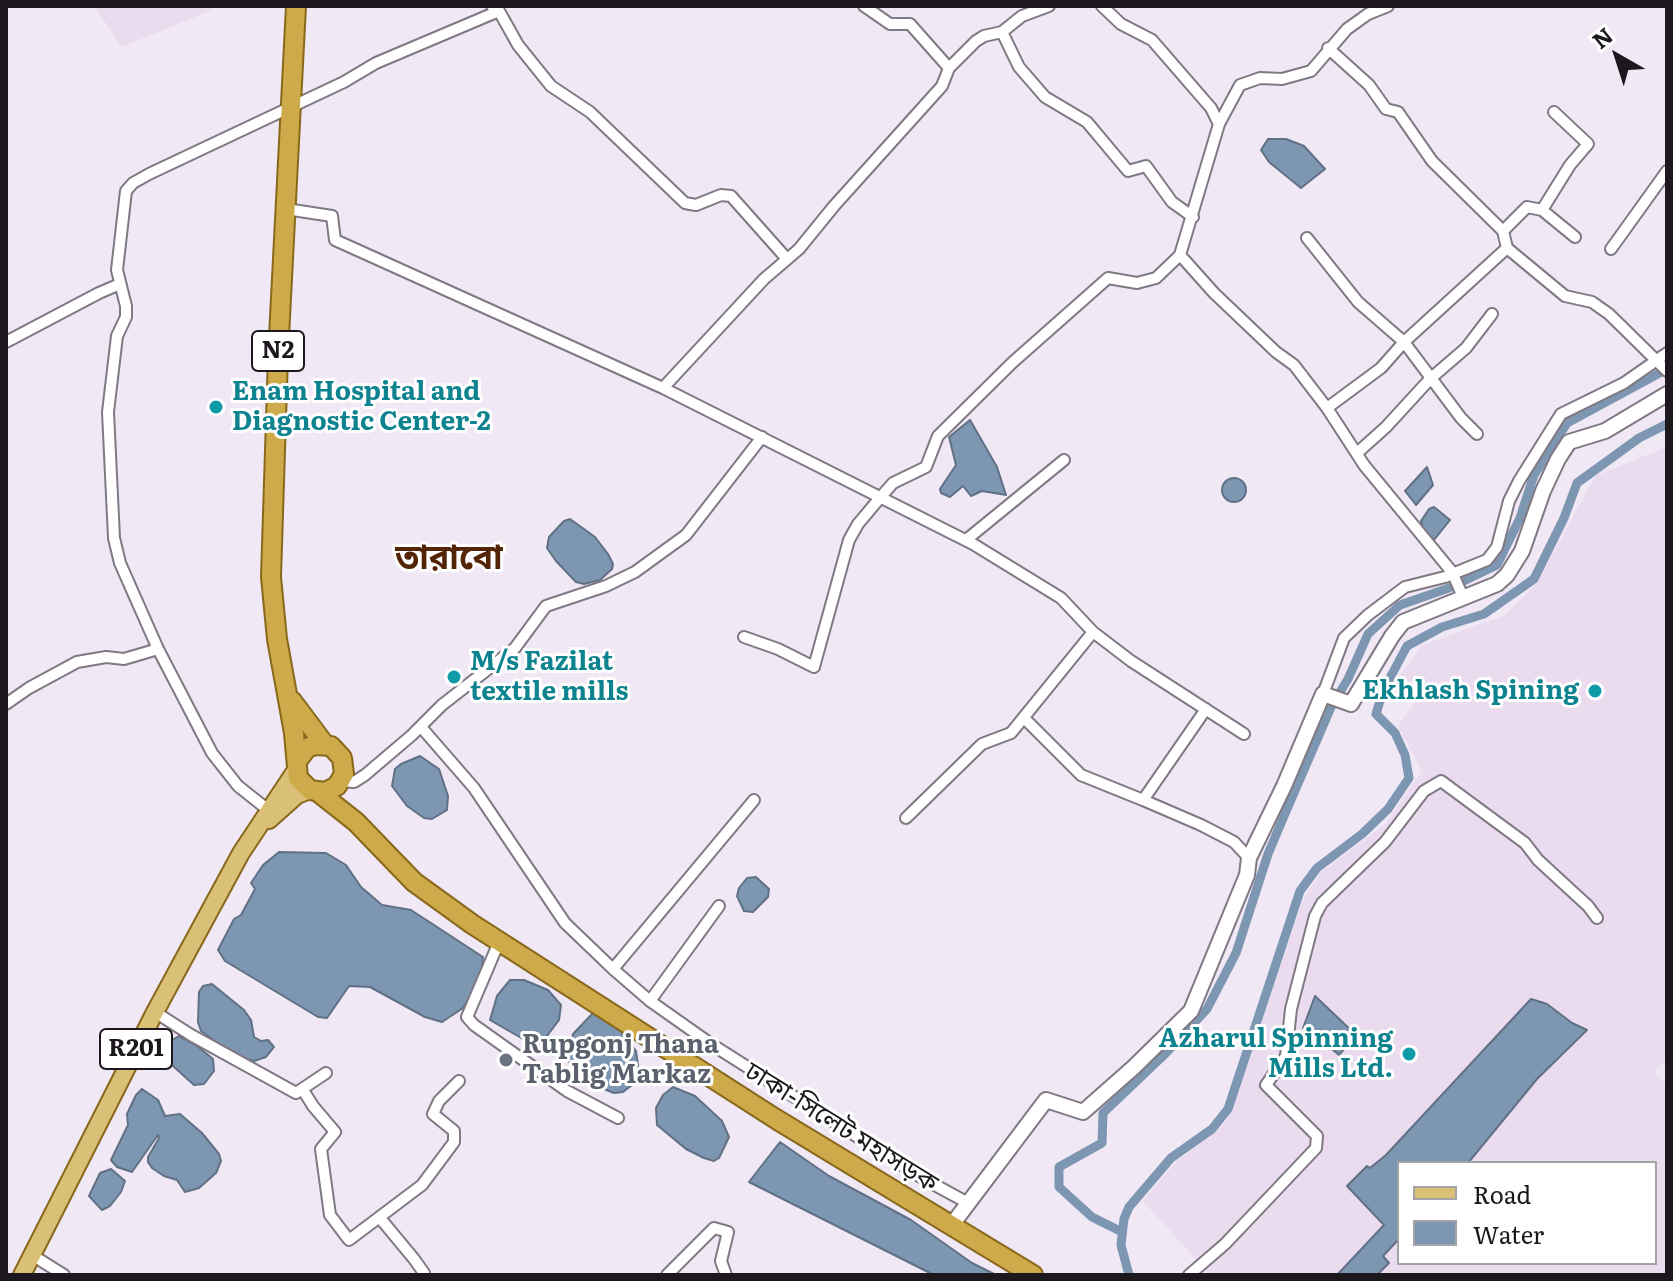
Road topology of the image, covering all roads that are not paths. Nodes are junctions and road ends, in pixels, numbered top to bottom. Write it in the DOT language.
graph roads {
  1 [pos="296,6"];
  2 [pos="864,6"];
  3 [pos="1049,6"];
  4 [pos="1102,6"];
  5 [pos="1388,6"];
  6 [pos="496,8"];
  7 [pos="1002,32"];
  8 [pos="1328,48"];
  9 [pos="949,68"];
  10 [pos="289,107"];
  11 [pos="1554,112"];
  12 [pos="1219,124"];
  13 [pos="1665,179"];
  14 [pos="286,209"];
  15 [pos="1542,210"];
  16 [pos="1193,217"];
  17 [pos="1503,231"];
  18 [pos="1575,237"];
  19 [pos="1307,238"];
  20 [pos="1507,248"];
  21 [pos="1611,249"];
  22 [pos="1180,255"];
  23 [pos="787,259"];
  24 [pos="120,284"];
  25 [pos="1492,314"];
  26 [pos="6,342"];
  27 [pos="1404,342"];
  28 [pos="1661,358"];
  29 [pos="1667,371"];
  30 [pos="1430,379"];
  31 [pos="663,388"];
  32 [pos="1667,394"];
  33 [pos="1327,408"];
  34 [pos="1477,434"];
  35 [pos="762,437"];
  36 [pos="1357,453"];
  37 [pos="1064,460"];
  38 [pos="879,499"];
  39 [pos="966,540"];
  40 [pos="1453,574"];
  41 [pos="1463,597"];
  42 [pos="1093,632"];
  43 [pos="744,637"];
  44 [pos="158,649"];
  45 [pos="1323,694"];
  46 [pos="288,696"];
  47 [pos="6,704"];
  48 [pos="1206,709"];
  49 [pos="1024,718"];
  50 [pos="421,727"];
  51 [pos="1244,734"];
  52 [pos="325,745"];
  53 [pos="297,766"];
  54 [pos="341,781"];
  55 [pos="314,791"];
  56 [pos="754,800"];
  57 [pos="1143,800"];
  58 [pos="272,812"];
  59 [pos="906,818"];
  60 [pos="356,822"];
  61 [pos="1249,858"];
  62 [pos="719,906"];
  63 [pos="1597,918"];
  64 [pos="499,942"];
  65 [pos="613,969"];
  66 [pos="650,1001"];
  67 [pos="155,1012"];
  68 [pos="326,1073"];
  69 [pos="459,1081"];
  70 [pos="303,1090"];
  71 [pos="618,1118"];
  72 [pos="968,1203"];
  73 [pos="380,1218"];
  74 [pos="951,1226"];
  75 [pos="32,1255"];
  76 [pos="22,1275"];
  77 [pos="64,1275"];
  78 [pos="422,1275"];
  79 [pos="667,1275"];
  80 [pos="726,1275"];
  81 [pos="1033,1275"];
  82 [pos="1189,1275"];
  1 -- 10 [label="highway, N2"];
  2 -- 9 [label="street"];
  3 -- 7 [label="street"];
  4 -- 12 [label="street"];
  5 -- 8 [label="street"];
  6 -- 10 [label="street"];
  6 -- 23 [label="street"];
  7 -- 9 [label="street"];
  7 -- 16 [label="street"];
  8 -- 12 [label="street"];
  8 -- 17 [label="street"];
  9 -- 23 [label="street"];
  10 -- 14 [label="highway, N2"];
  10 -- 24 [label="street"];
  11 -- 15 [label="street"];
  12 -- 16 [label="street"];
  13 -- 21 [label="street"];
  14 -- 31 [label="street"];
  14 -- 46 [label="highway, N2"];
  15 -- 17 [label="street"];
  15 -- 18 [label="street"];
  16 -- 22 [label="street"];
  17 -- 20 [label="street"];
  19 -- 27 [label="street"];
  20 -- 27 [label="street"];
  20 -- 28 [label="street"];
  22 -- 33 [label="street"];
  22 -- 38 [label="street"];
  23 -- 31 [label="street"];
  24 -- 26 [label="street"];
  24 -- 44 [label="street"];
  25 -- 30 [label="street"];
  27 -- 30 [label="street"];
  27 -- 33 [label="street"];
  28 -- 29 [label="street"];
  28 -- 40 [label="street"];
  30 -- 34 [label="street"];
  30 -- 36 [label="street"];
  31 -- 35 [label="street"];
  32 -- 41 [label="street"];
  33 -- 36 [label="street"];
  35 -- 38 [label="street"];
  35 -- 50 [label="street"];
  36 -- 40 [label="street"];
  37 -- 39 [label="street"];
  38 -- 39 [label="street"];
  38 -- 43 [label="street"];
  39 -- 42 [label="street"];
  40 -- 41 [label="street"];
  40 -- 45 [label="street"];
  41 -- 45 [label="street"];
  42 -- 48 [label="street"];
  42 -- 49 [label="street"];
  44 -- 47 [label="street"];
  44 -- 58 [label="street"];
  45 -- 61 [label="street"];
  46 -- 52 [label="highway, N2"];
  46 -- 53 [label="highway, N2"];
  48 -- 51 [label="street"];
  48 -- 57 [label="street"];
  49 -- 57 [label="street"];
  49 -- 59 [label="street"];
  50 -- 54 [label="street"];
  50 -- 65 [label="street"];
  52 -- 53 [label="highway"];
  52 -- 54 [label="highway, N2"];
  53 -- 55 [label="highway, N2"];
  53 -- 58 [label="main road"];
  54 -- 55 [label="highway"];
  54 -- 60 [label="highway, ঢাকা-সিলেট মহাসড়ক / N2"];
  55 -- 58 [label="main road"];
  55 -- 60 [label="highway, ঢাকা-সিলেট মহাসড়ক / N2"];
  56 -- 65 [label="street"];
  57 -- 61 [label="street"];
  58 -- 67 [label="main road, R201"];
  60 -- 64 [label="highway, ঢাকা-সিলেট মহাসড়ক / N2"];
  61 -- 72 [label="street"];
  62 -- 66 [label="street"];
  63 -- 82 [label="street"];
  64 -- 71 [label="street"];
  64 -- 74 [label="highway, ঢাকা-সিলেট মহাসড়ক / N2"];
  65 -- 66 [label="street"];
  66 -- 72 [label="street"];
  67 -- 70 [label="street"];
  67 -- 75 [label="main road, R201"];
  68 -- 70 [label="street"];
  69 -- 73 [label="street"];
  70 -- 73 [label="street"];
  72 -- 74 [label="street"];
  73 -- 78 [label="street"];
  74 -- 81 [label="highway, ঢাকা-সিলেট মহাসড়ক / N2"];
  75 -- 76 [label="main road, R201"];
  75 -- 77 [label="street"];
  79 -- 80 [label="street"];
}
